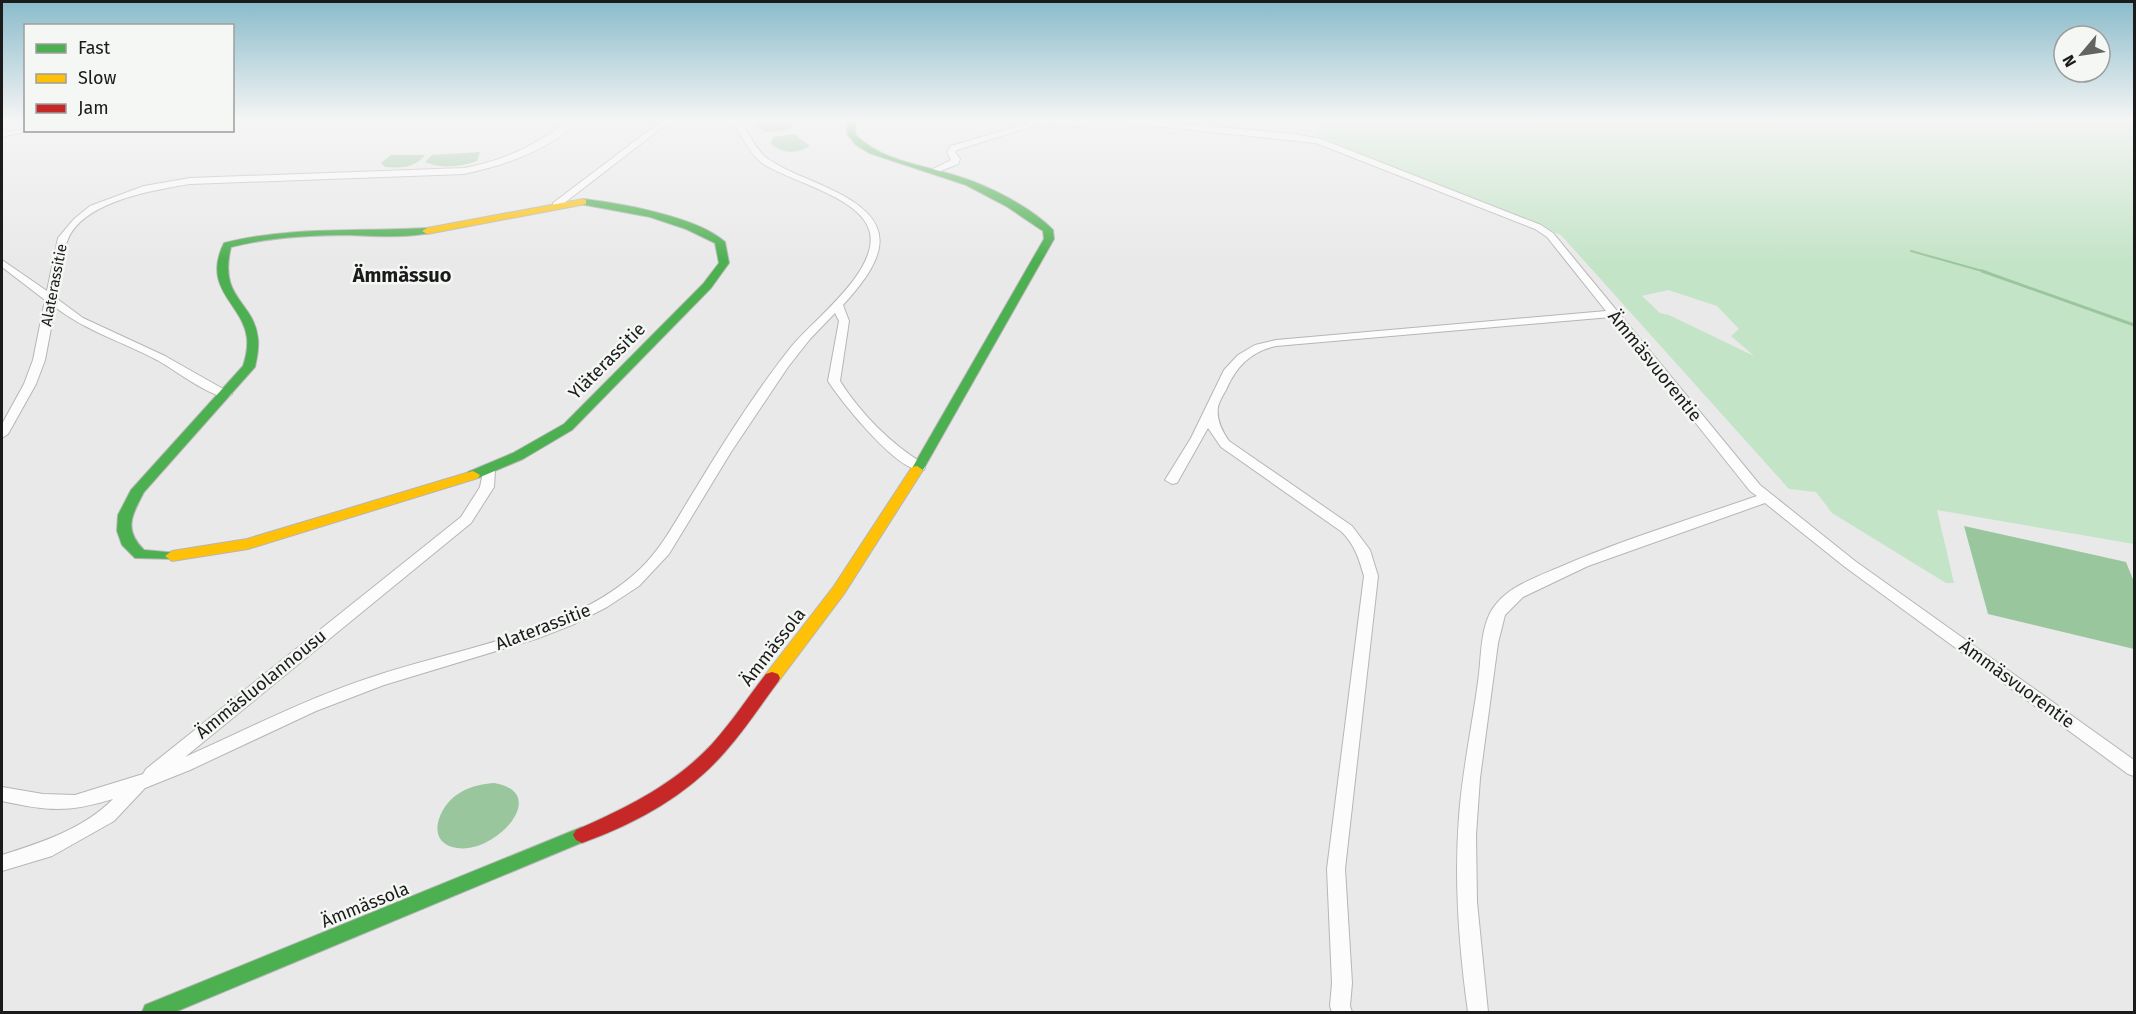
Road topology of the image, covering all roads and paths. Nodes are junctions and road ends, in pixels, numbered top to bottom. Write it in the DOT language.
graph roads {
  1 [pos="487,166"];
  2 [pos="607,166"];
  3 [pos="777,166"];
  4 [pos="922,166"];
  5 [pos="944,166"];
  6 [pos="1384,166"];
  7 [pos="935,170"];
  8 [pos="556,205"];
  9 [pos="2,263"];
  10 [pos="52,301"];
  11 [pos="837,304"];
  12 [pos="1614,314"];
  13 [pos="226,394"];
  14 [pos="1212,407"];
  15 [pos="2,434"];
  16 [pos="919,467"];
  17 [pos="489,470"];
  18 [pos="1172,480"];
  19 [pos="1766,498"];
  20 [pos="2134,769"];
  21 [pos="139,784"];
  22 [pos="2,794"];
  23 [pos="2,863"];
  24 [pos="152,1012"];
  25 [pos="1342,1012"];
  26 [pos="1478,1012"];
  1 -- 10 [label="street, Alaterassitie"];
  2 -- 8 [label="street"];
  3 -- 11 [label="street, Alaterassitie"];
  4 -- 7 [label="street, Ämmässola"];
  5 -- 7 [label="street"];
  6 -- 12 [label="street, Ämmäsvuorentie"];
  7 -- 16 [label="street, Ämmässola"];
  8 -- 13 [label="street, Yläterassitie"];
  8 -- 17 [label="street, Yläterassitie"];
  9 -- 10 [label="street"];
  10 -- 13 [label="street"];
  10 -- 15 [label="street, Alaterassitie"];
  11 -- 16 [label="street"];
  11 -- 21 [label="street, Alaterassitie"];
  12 -- 14 [label="street"];
  12 -- 19 [label="street, Ämmäsvuorentie"];
  13 -- 17 [label="street, Yläterassitie"];
  14 -- 18 [label="street"];
  14 -- 25 [label="street"];
  16 -- 24 [label="street, Ämmässola"];
  17 -- 21 [label="street, Ämmäsluolannousu"];
  19 -- 20 [label="street, Ämmäsvuorentie"];
  19 -- 26 [label="street"];
  21 -- 22 [label="street, Alaterassitie"];
  21 -- 23 [label="street, Ämmäsluolannousu"];
}
